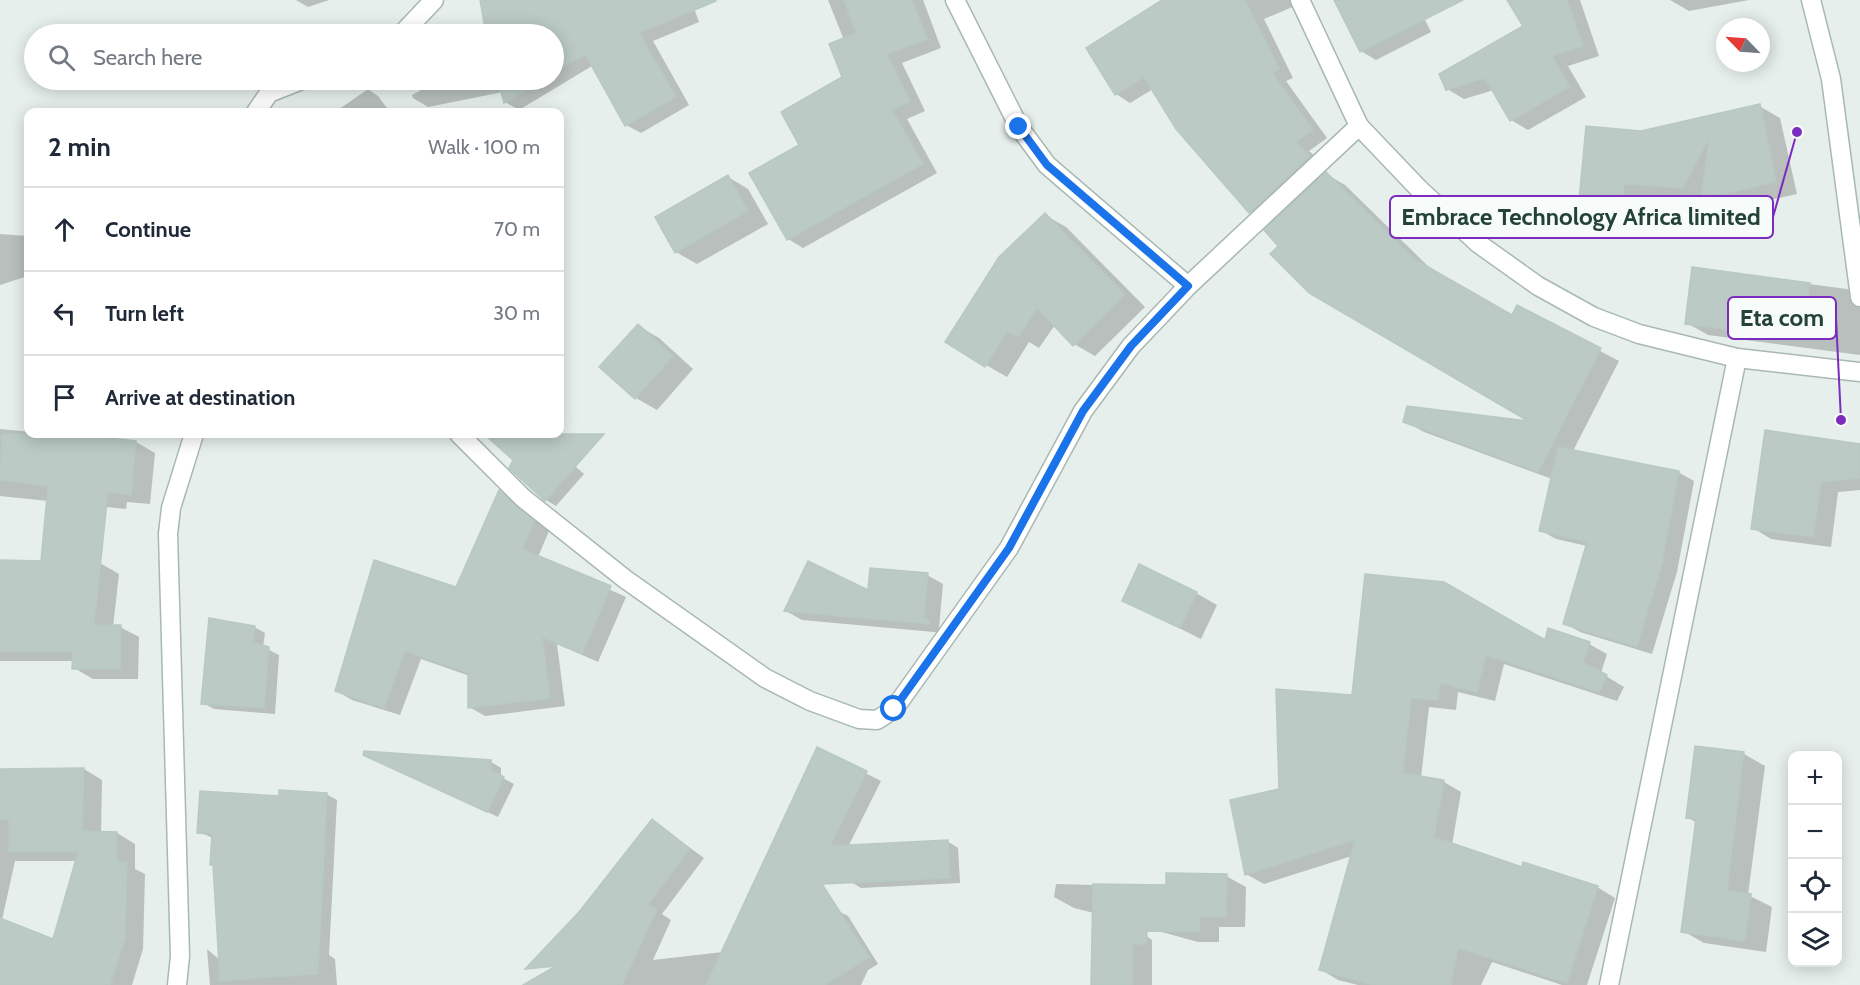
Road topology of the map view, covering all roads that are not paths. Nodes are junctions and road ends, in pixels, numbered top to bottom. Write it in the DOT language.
graph roads {
  1 [pos="434,0"];
  2 [pos="956,0"];
  3 [pos="1300,0"];
  4 [pos="1811,0"];
  5 [pos="411,24"];
  6 [pos="276,90"];
  7 [pos="259,108"];
  8 [pos="1359,126"];
  9 [pos="1188,286"];
  10 [pos="1860,297"];
  11 [pos="1737,358"];
  12 [pos="1860,372"];
  13 [pos="194,438"];
  14 [pos="463,438"];
  15 [pos="177,985"];
  16 [pos="1609,985"];
  1 -- 5 [label="street"];
  2 -- 9 [label="street"];
  3 -- 8 [label="street"];
  4 -- 10 [label="street"];
  6 -- 7 [label="street"];
  8 -- 9 [label="street"];
  8 -- 11 [label="street"];
  9 -- 14 [label="street"];
  11 -- 12 [label="street"];
  11 -- 16 [label="street"];
  13 -- 15 [label="street"];
}
